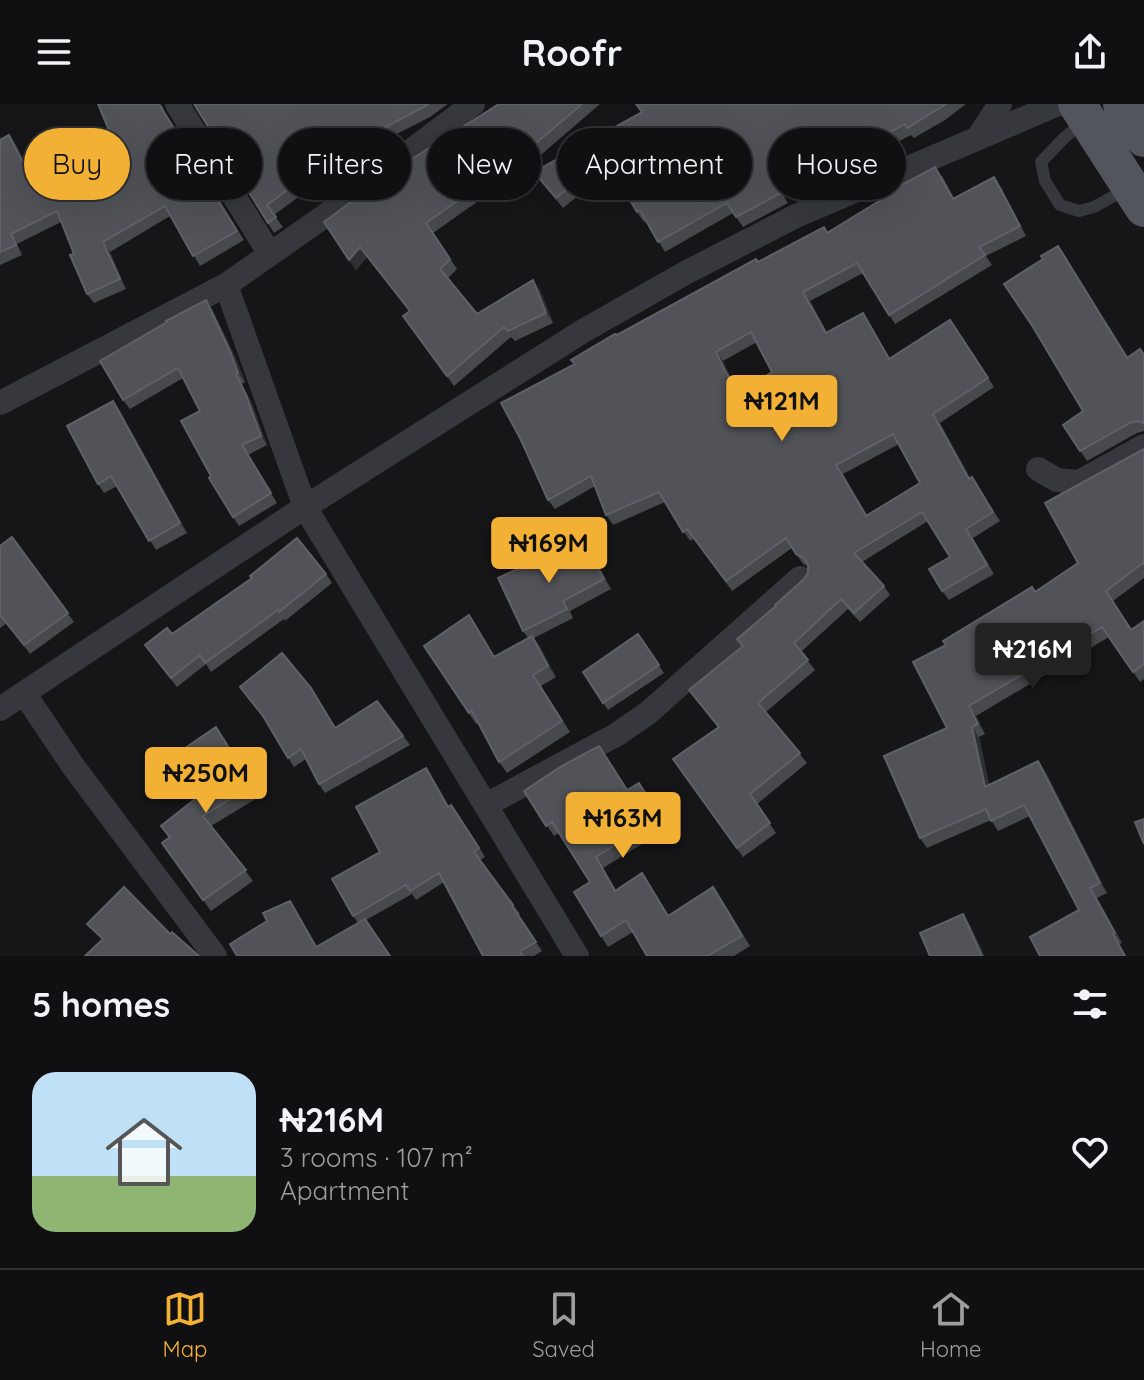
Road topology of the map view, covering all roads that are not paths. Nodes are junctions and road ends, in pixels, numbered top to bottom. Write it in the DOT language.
graph roads {
  1 [pos="177,104"];
  2 [pos="473,104"];
  3 [pos="1000,104"];
  4 [pos="1122,104"];
  5 [pos="1074,109"];
  6 [pos="1144,138"];
  7 [pos="977,139"];
  8 [pos="1137,197"];
  9 [pos="270,254"];
  10 [pos="226,285"];
  11 [pos="0,403"];
  12 [pos="1144,446"];
  13 [pos="1038,469"];
  14 [pos="305,507"];
  15 [pos="800,578"];
  16 [pos="24,693"];
  17 [pos="0,709"];
  18 [pos="486,805"];
  19 [pos="215,956"];
  20 [pos="577,956"];
  1 -- 9 [label="street"];
  2 -- 9 [label="street"];
  3 -- 7 [label="street"];
  4 -- 6 [label="main road"];
  5 -- 7 [label="street"];
  5 -- 8 [label="main road"];
  5 -- 8 [label="lane"];
  7 -- 14 [label="street"];
  9 -- 10 [label="street"];
  10 -- 11 [label="street"];
  10 -- 14 [label="street"];
  12 -- 13 [label="street"];
  14 -- 16 [label="street"];
  14 -- 18 [label="street"];
  15 -- 18 [label="street"];
  16 -- 17 [label="street"];
  16 -- 19 [label="street"];
  18 -- 20 [label="street"];
}
